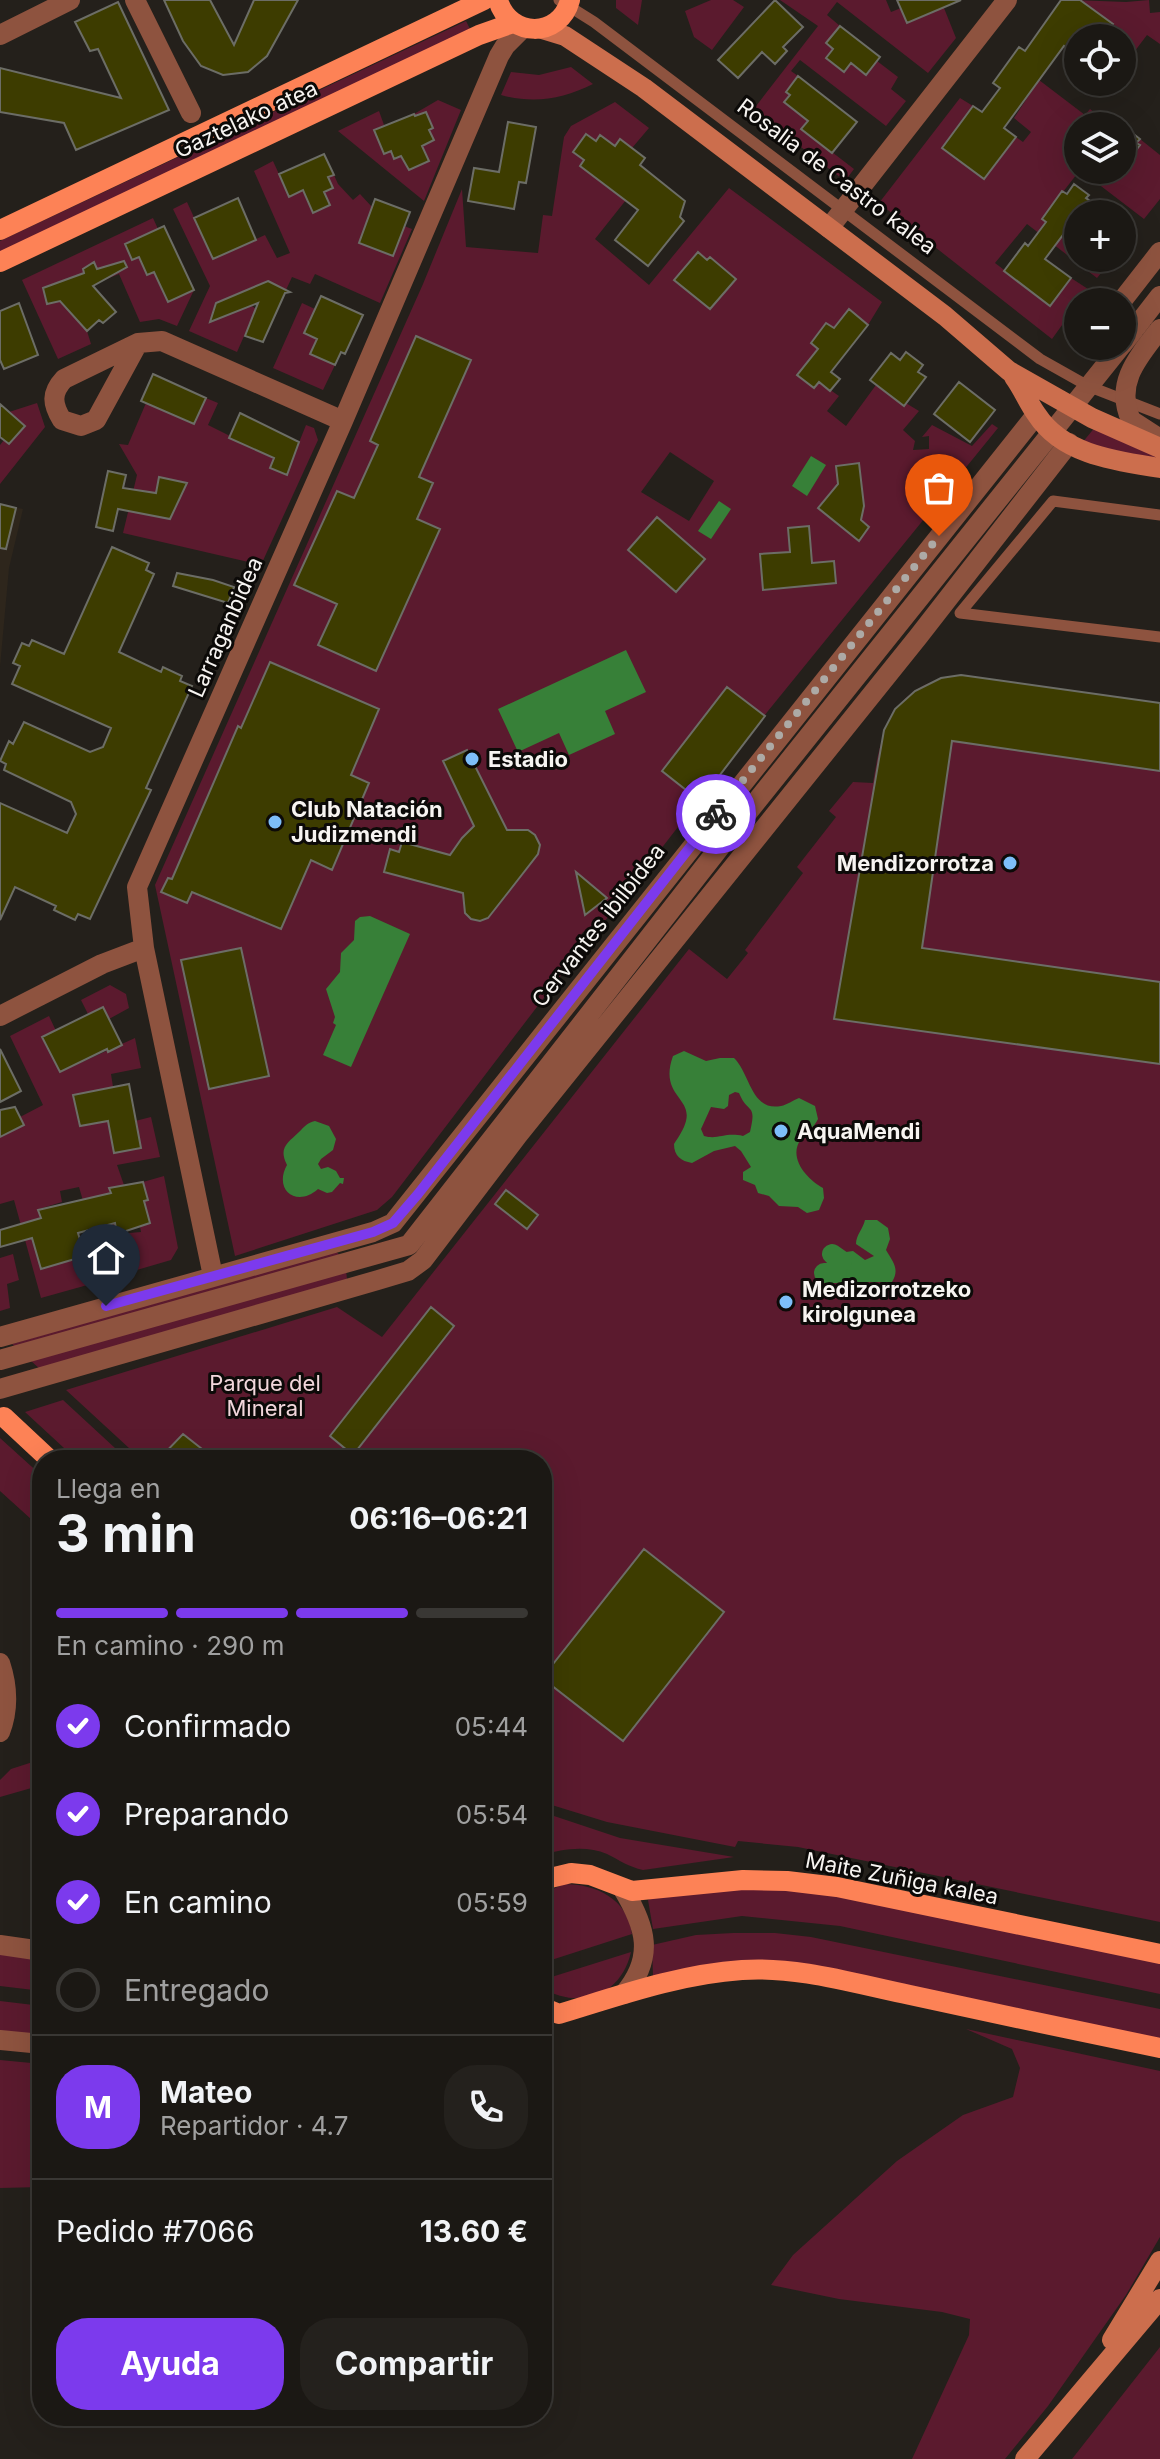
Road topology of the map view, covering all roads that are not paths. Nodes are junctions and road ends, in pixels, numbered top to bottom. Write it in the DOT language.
graph roads {
  1 [pos="70,0"];
  2 [pos="135,0"];
  3 [pos="484,0"];
  4 [pos="498,0"];
  5 [pos="1007,0"];
  6 [pos="566,3"];
  7 [pos="526,27"];
  8 [pos="0,35"];
  9 [pos="577,43"];
  10 [pos="191,113"];
  11 [pos="836,219"];
  12 [pos="0,230"];
  13 [pos="1160,252"];
  14 [pos="0,262"];
  15 [pos="1132,288"];
  16 [pos="1160,296"];
  17 [pos="1136,326"];
  18 [pos="1157,338"];
  19 [pos="138,343"];
  20 [pos="1109,360"];
  21 [pos="1009,371"];
  22 [pos="1088,386"];
  23 [pos="1126,402"];
  24 [pos="1071,407"];
  25 [pos="1160,414"];
  26 [pos="1036,415"];
  27 [pos="343,421"];
  28 [pos="1051,432"];
  29 [pos="1160,439"];
  30 [pos="1069,443"];
  31 [pos="1160,448"];
  32 [pos="1160,468"];
  33 [pos="1160,515"];
  34 [pos="1160,637"];
  35 [pos="144,948"];
  36 [pos="0,1016"];
  37 [pos="373,1232"];
  38 [pos="334,1243"];
  39 [pos="416,1253"];
  40 [pos="358,1260"];
  41 [pos="213,1276"];
  42 [pos="378,1280"];
  43 [pos="342,1291"];
  44 [pos="0,1337"];
  45 [pos="0,1360"];
  46 [pos="0,1389"];
  47 [pos="4,1417"];
  48 [pos="39,1450"];
  49 [pos="0,1663"];
  50 [pos="0,1732"];
  51 [pos="552,1875"];
  52 [pos="623,1889"];
  53 [pos="0,1945"];
  54 [pos="32,1950"];
  55 [pos="1160,1954"];
  56 [pos="624,1994"];
  57 [pos="552,2013"];
  58 [pos="0,2040"];
  59 [pos="32,2043"];
  60 [pos="1160,2048"];
  61 [pos="1160,2261"];
  62 [pos="1160,2299"];
  63 [pos="1083,2388"];
  64 [pos="1025,2459"];
  1 -- 8 [label="street"];
  2 -- 10 [label="street"];
  3 -- 12 [label="main road, Gaztelako atea"];
  4 -- 7 [label="main road"];
  5 -- 11 [label="street"];
  6 -- 7 [label="main road, Gaztelako atea"];
  6 -- 9 [label="street"];
  6 -- 11 [label="lane, Rosalia de Castro kalea"];
  7 -- 9 [label="street, Rosalia de Castro kalea"];
  7 -- 14 [label="main road, Gaztelako atea"];
  7 -- 27 [label="street, Larraganbidea"];
  9 -- 11 [label="street, Rosalia de Castro kalea"];
  11 -- 21 [label="street, Rosalia de Castro kalea"];
  11 -- 22 [label="lane, Rosalia de Castro kalea"];
  13 -- 15 [label="street"];
  16 -- 17 [label="street"];
  18 -- 23 [label="street"];
  19 -- 19 [label="street"];
  19 -- 27 [label="street"];
  20 -- 22 [label="street"];
  21 -- 24 [label="street, Rosalia de Castro kalea"];
  21 -- 26 [label="street, Rosalia de Castro kalea"];
  22 -- 23 [label="lane, Rosalia de Castro kalea"];
  22 -- 24 [label="street"];
  23 -- 25 [label="lane, Rosalia de Castro kalea"];
  23 -- 29 [label="street"];
  24 -- 28 [label="street"];
  24 -- 31 [label="street, Rosalia de Castro kalea"];
  26 -- 28 [label="street, Rosalia de Castro kalea"];
  26 -- 37 [label="street, Cervantes ibilbidea"];
  27 -- 35 [label="street, Larraganbidea"];
  28 -- 30 [label="street, Rosalia de Castro kalea"];
  28 -- 39 [label="street"];
  30 -- 32 [label="street, Rosalia de Castro kalea"];
  30 -- 39 [label="street"];
  33 -- 34 [label="lane"];
  35 -- 36 [label="street"];
  35 -- 41 [label="street, Larraganbidea"];
  37 -- 38 [label="street, Cervantes ibilbidea"];
  37 -- 40 [label="street"];
  38 -- 40 [label="street"];
  38 -- 41 [label="street, Cervantes ibilbidea"];
  39 -- 40 [label="street"];
  39 -- 42 [label="street"];
  40 -- 42 [label="street"];
  40 -- 43 [label="street"];
  40 -- 45 [label="street"];
  41 -- 44 [label="street, Cervantes ibilbidea"];
  42 -- 43 [label="street"];
  43 -- 46 [label="street"];
  47 -- 48 [label="main road"];
  49 -- 50 [label="street"];
  51 -- 52 [label="main road, Maite Zuñiga kalea"];
  52 -- 55 [label="main road, Maite Zuñiga kalea"];
  52 -- 56 [label="street"];
  53 -- 54 [label="street"];
  56 -- 57 [label="main road"];
  56 -- 60 [label="main road"];
  58 -- 59 [label="street"];
  61 -- 63 [label="street"];
  62 -- 63 [label="street"];
  63 -- 64 [label="street"];
}
